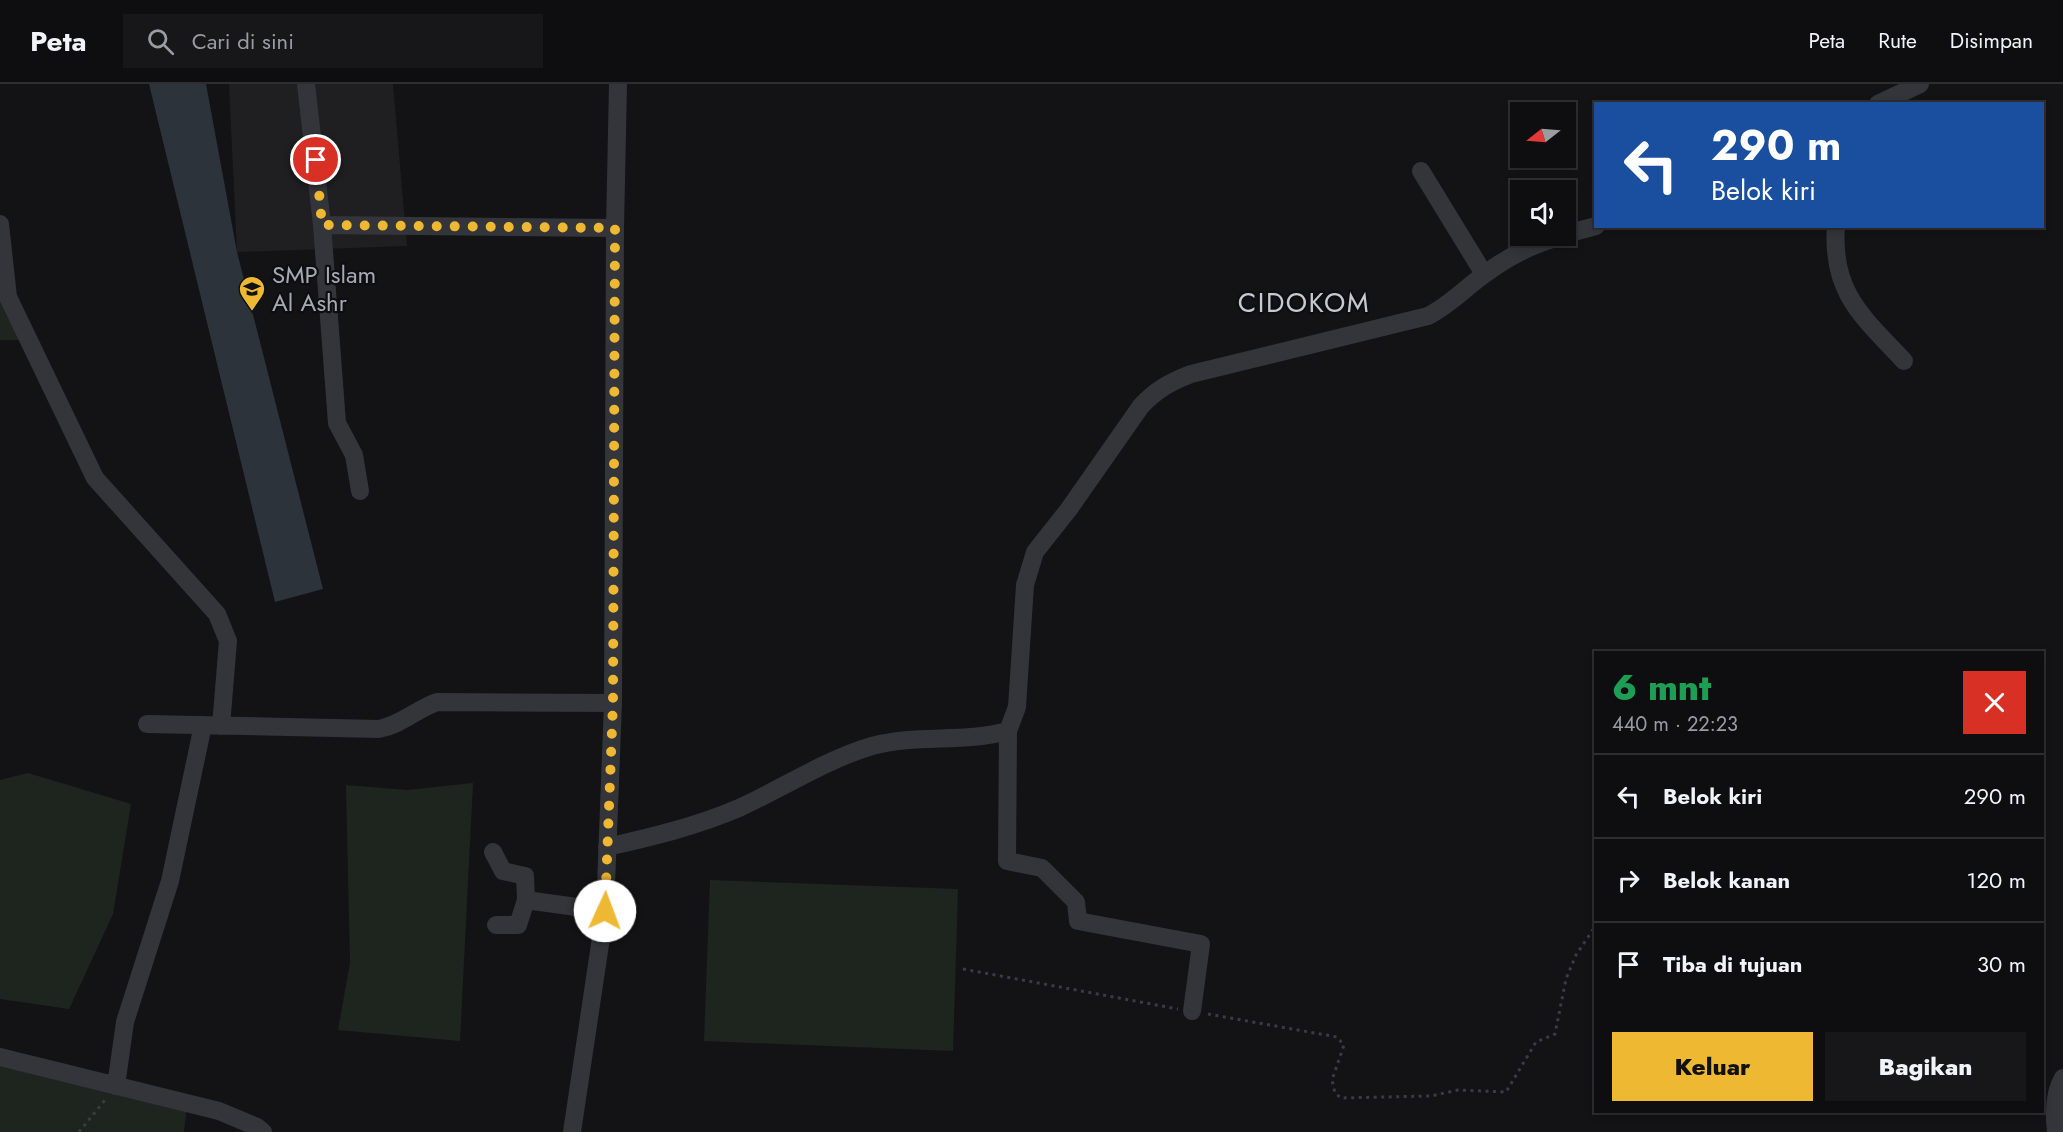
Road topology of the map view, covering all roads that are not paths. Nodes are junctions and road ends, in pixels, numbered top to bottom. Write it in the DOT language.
graph roads {
  1 [pos="306,84"];
  2 [pos="618,84"];
  3 [pos="1920,84"];
  4 [pos="1882,102"];
  5 [pos="1421,171"];
  6 [pos="0,224"];
  7 [pos="322,225"];
  8 [pos="1594,227"];
  9 [pos="615,228"];
  10 [pos="1836,228"];
  11 [pos="1576,231"];
  12 [pos="1536,246"];
  13 [pos="1484,274"];
  14 [pos="1904,361"];
  15 [pos="360,491"];
  16 [pos="613,703"];
  17 [pos="147,724"];
  18 [pos="212,725"];
  19 [pos="1008,731"];
  20 [pos="607,847"];
  21 [pos="493,852"];
  22 [pos="526,900"];
  23 [pos="605,911"];
  24 [pos="496,925"];
  25 [pos="1192,1011"];
  26 [pos="0,1057"];
  27 [pos="2063,1078"];
  28 [pos="116,1086"];
  29 [pos="263,1132"];
  30 [pos="572,1132"];
  31 [pos="2056,1132"];
  1 -- 7 [label="street"];
  2 -- 9 [label="street"];
  3 -- 4 [label="street"];
  5 -- 13 [label="street"];
  6 -- 18 [label="street"];
  7 -- 9 [label="street"];
  7 -- 15 [label="street"];
  8 -- 11 [label="street"];
  9 -- 16 [label="street"];
  10 -- 14 [label="street"];
  12 -- 13 [label="street"];
  13 -- 19 [label="street"];
  16 -- 18 [label="street"];
  16 -- 20 [label="street"];
  17 -- 18 [label="street"];
  18 -- 28 [label="street"];
  19 -- 20 [label="street"];
  19 -- 25 [label="street"];
  20 -- 23 [label="street"];
  21 -- 22 [label="street"];
  22 -- 23 [label="street"];
  22 -- 24 [label="street"];
  23 -- 30 [label="street"];
  26 -- 28 [label="street"];
  27 -- 31 [label="street"];
  28 -- 29 [label="street"];
}
